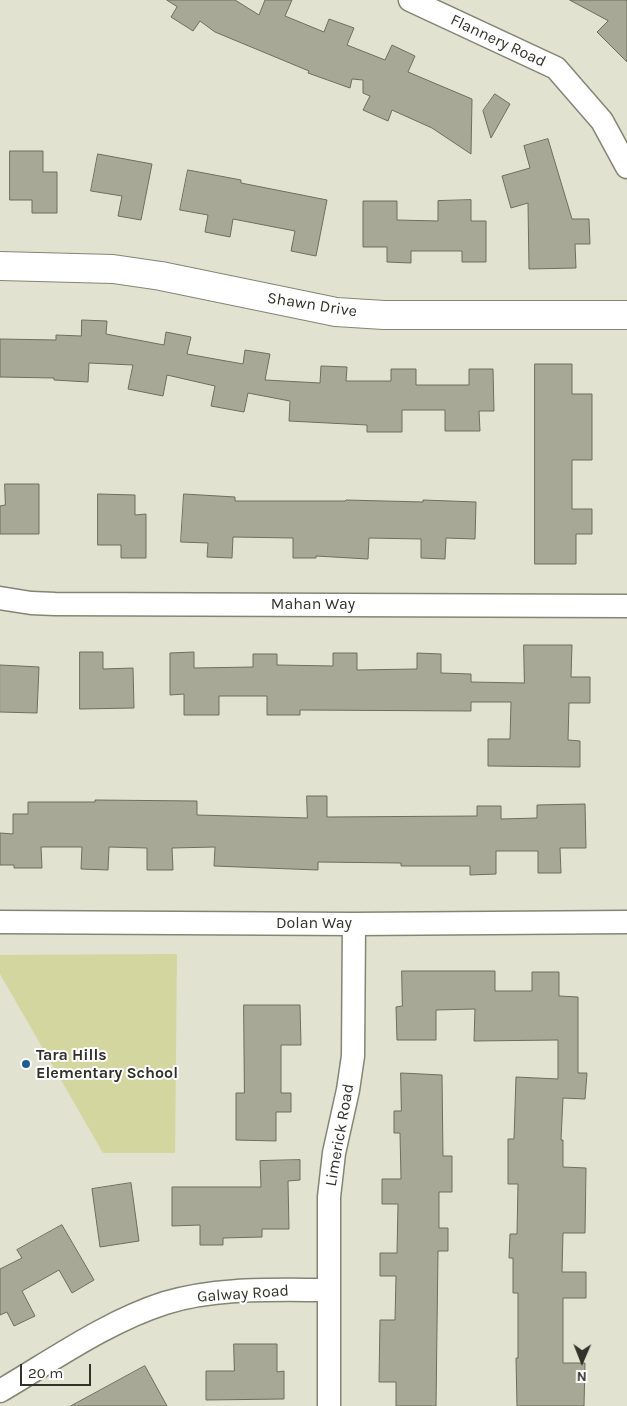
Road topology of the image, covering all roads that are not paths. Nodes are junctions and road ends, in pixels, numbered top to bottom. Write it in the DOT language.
graph roads {
  1 [pos="410,0"];
  2 [pos="627,167"];
  3 [pos="0,266"];
  4 [pos="627,315"];
  5 [pos="0,598"];
  6 [pos="627,606"];
  7 [pos="0,922"];
  8 [pos="627,922"];
  9 [pos="354,924"];
  10 [pos="329,1290"];
  11 [pos="0,1391"];
  12 [pos="329,1406"];
  1 -- 2 [label="street, Flannery Road"];
  3 -- 4 [label="street, Shawn Drive"];
  5 -- 6 [label="street, Mahan Way"];
  7 -- 9 [label="street, Dolan Way"];
  8 -- 9 [label="street, Dolan Way"];
  9 -- 10 [label="street, Limerick Road"];
  10 -- 11 [label="street, Galway Road"];
  10 -- 12 [label="street, Limerick Road"];
}
